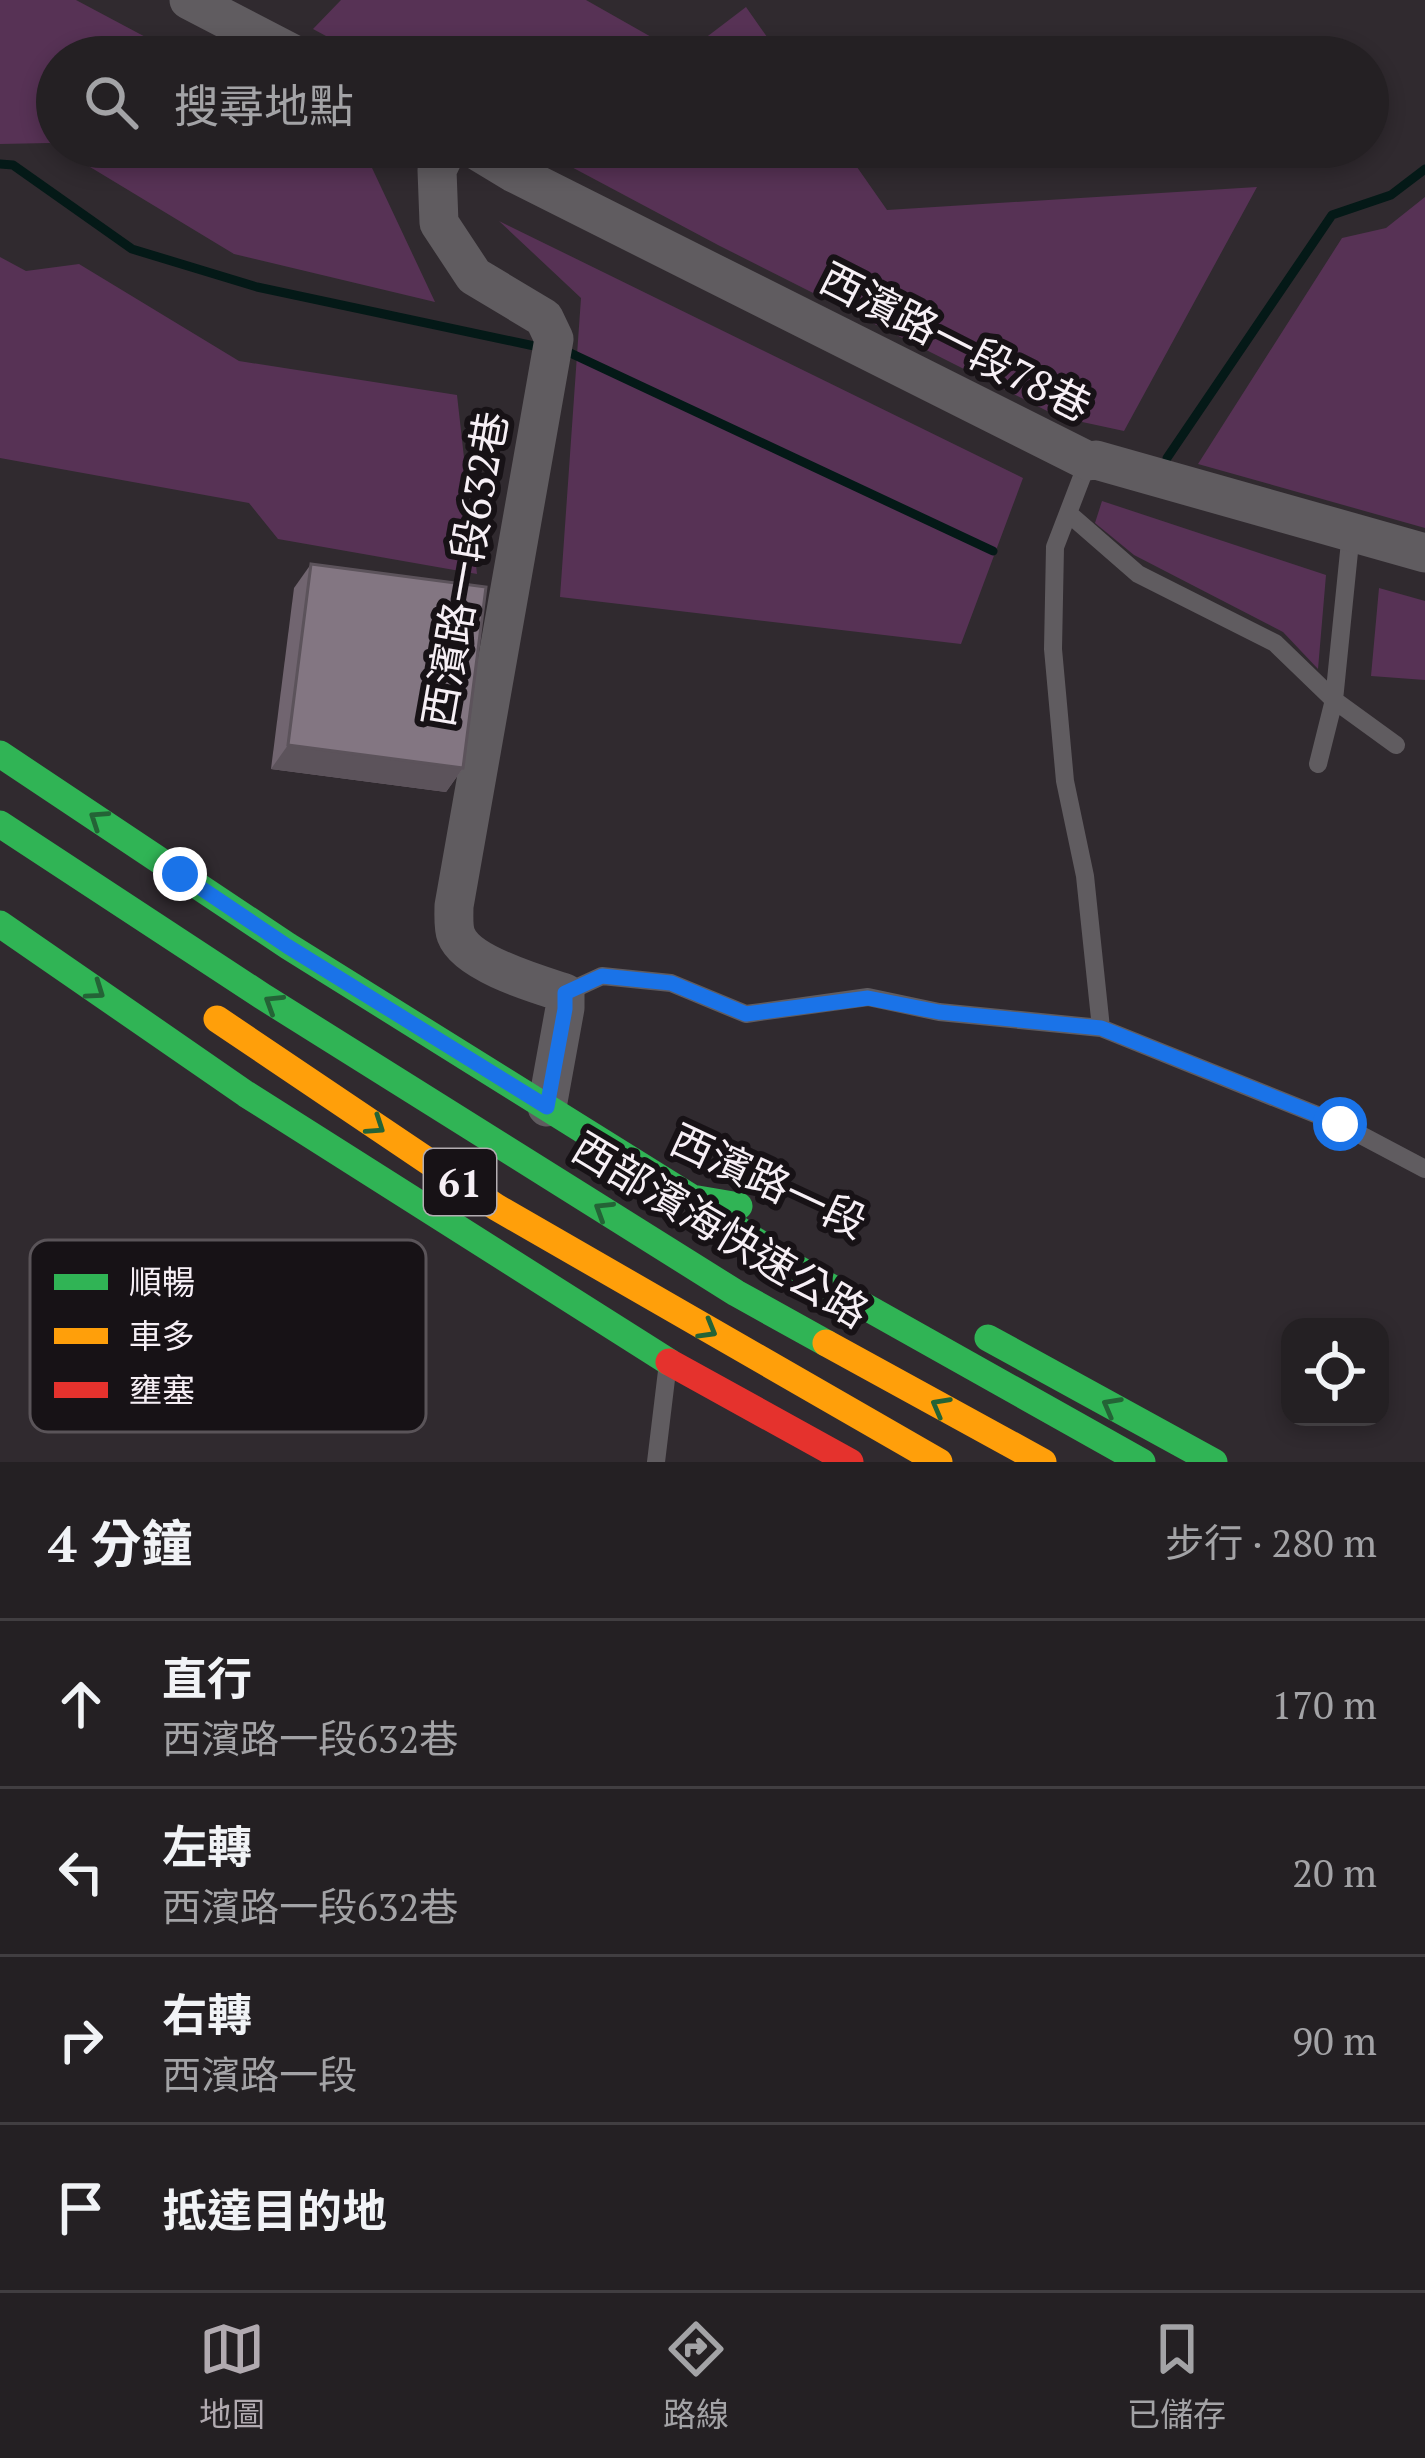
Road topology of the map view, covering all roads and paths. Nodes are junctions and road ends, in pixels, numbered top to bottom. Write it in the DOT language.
graph roads {
  1 [pos="189,0"];
  2 [pos="258,36"];
  3 [pos="438,168"];
  4 [pos="506,168"];
  5 [pos="1088,461"];
  6 [pos="1068,513"];
  7 [pos="1351,532"];
  8 [pos="1425,553"];
  9 [pos="1334,700"];
  10 [pos="1396,746"];
  11 [pos="0,754"];
  12 [pos="1318,764"];
  13 [pos="0,824"];
  14 [pos="0,924"];
  15 [pos="565,993"];
  16 [pos="199,1006"];
  17 [pos="1101,1028"];
  18 [pos="547,1107"];
  19 [pos="1425,1169"];
  20 [pos="692,1198"];
  21 [pos="787,1229"];
  22 [pos="970,1329"];
  23 [pos="668,1361"];
  24 [pos="656,1462"];
  25 [pos="850,1462"];
  26 [pos="939,1462"];
  27 [pos="1043,1462"];
  28 [pos="1142,1462"];
  29 [pos="1214,1462"];
  1 -- 2 [label="street"];
  3 -- 15 [label="street, 西濱路一段632巷"];
  4 -- 5 [label="street, 西濱路一段78巷"];
  5 -- 6 [label="lane"];
  5 -- 7 [label="street, 西濱路一段78巷"];
  6 -- 9 [label="lane"];
  6 -- 17 [label="lane"];
  7 -- 8 [label="street, 西濱路一段78巷"];
  7 -- 9 [label="lane"];
  9 -- 10 [label="lane"];
  9 -- 12 [label="lane"];
  18 -- 11 [label="main road, 西濱路一段 / 61, one-way"];
  27 -- 13 [label="main road, 西部濱海快速公路 / 61, one-way"];
  14 -- 23 [label="main road, 61, one-way"];
  15 -- 17 [label="lane"];
  15 -- 18 [label="street"];
  16 -- 26 [label="main road, 61, one-way"];
  17 -- 19 [label="lane"];
  18 -- 20 [label="main road, 西濱路一段 / 61"];
  20 -- 21 [label="main road, 西濱路一段 / 61"];
  20 -- 28 [label="main road"];
  29 -- 22 [label="main road, one-way"];
  23 -- 24 [label="lane"];
  23 -- 25 [label="main road, 61"];
}
